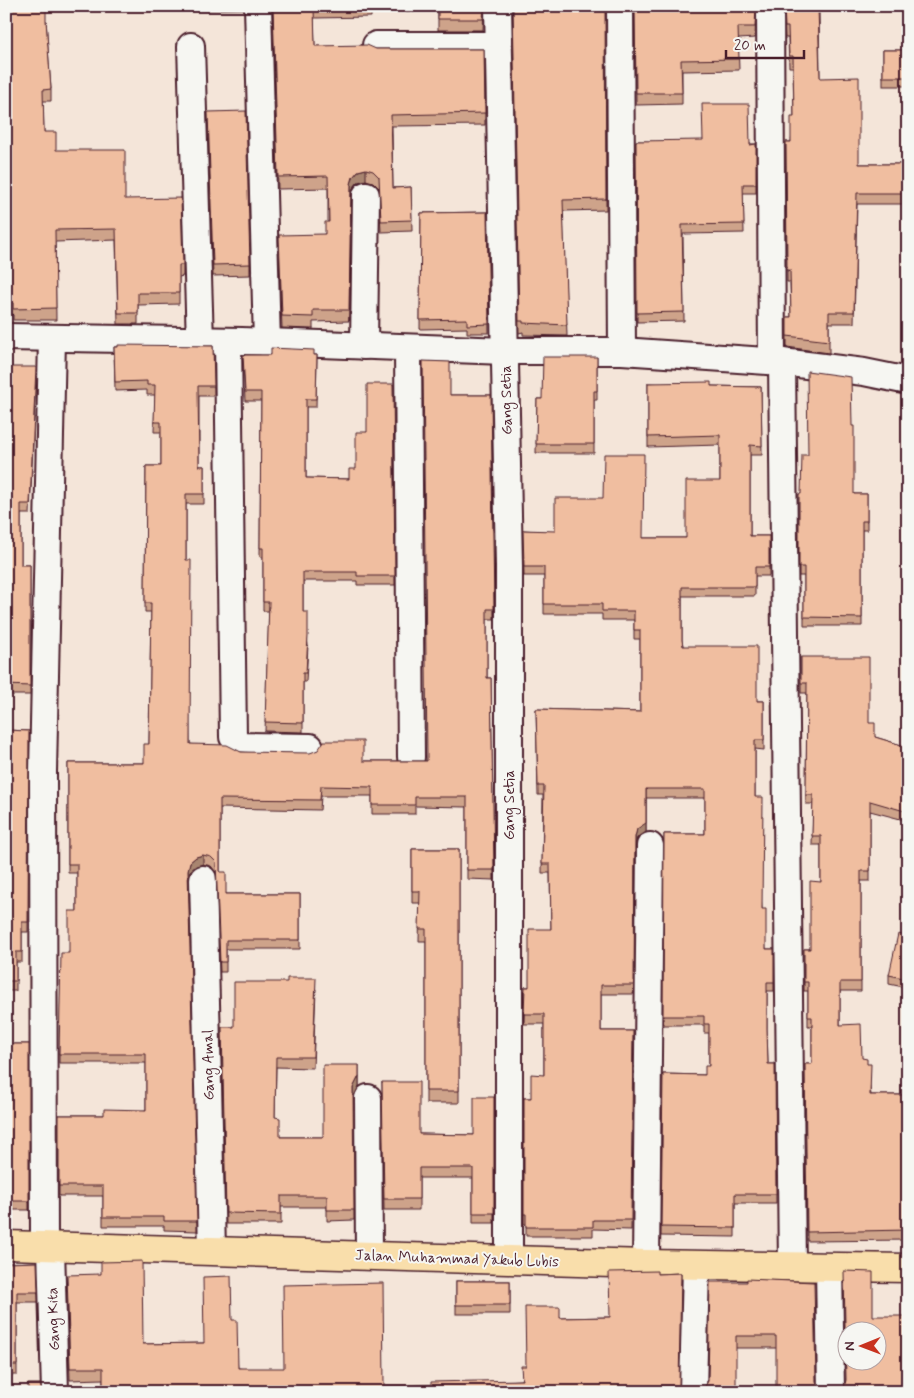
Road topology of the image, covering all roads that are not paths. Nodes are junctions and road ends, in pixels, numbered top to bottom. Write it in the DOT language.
graph roads {
  1 [pos="258,6"];
  2 [pos="498,6"];
  3 [pos="620,6"];
  4 [pos="770,6"];
  5 [pos="376,45"];
  6 [pos="498,45"];
  7 [pos="191,46"];
  8 [pos="366,195"];
  9 [pos="6,337"];
  10 [pos="52,338"];
  11 [pos="228,341"];
  12 [pos="200,342"];
  13 [pos="267,342"];
  14 [pos="364,346"];
  15 [pos="408,348"];
  16 [pos="505,351"];
  17 [pos="622,351"];
  18 [pos="777,362"];
  19 [pos="908,381"];
  20 [pos="310,747"];
  21 [pos="411,756"];
  22 [pos="650,846"];
  23 [pos="203,879"];
  24 [pos="368,1098"];
  25 [pos="6,1245"];
  26 [pos="48,1246"];
  27 [pos="212,1250"];
  28 [pos="370,1255"];
  29 [pos="509,1259"];
  30 [pos="646,1264"];
  31 [pos="696,1265"];
  32 [pos="829,1266"];
  33 [pos="792,1267"];
  34 [pos="908,1268"];
  35 [pos="56,1392"];
  36 [pos="693,1392"];
  37 [pos="831,1392"];
  1 -- 13 [label="street"];
  2 -- 6 [label="street, Gang Setia"];
  3 -- 17 [label="street"];
  4 -- 18 [label="street"];
  5 -- 6 [label="street"];
  6 -- 16 [label="street, Gang Setia"];
  7 -- 12 [label="street"];
  8 -- 14 [label="street"];
  9 -- 10 [label="street"];
  10 -- 12 [label="street"];
  10 -- 26 [label="street, Gang Kita"];
  11 -- 12 [label="street"];
  11 -- 13 [label="street"];
  11 -- 20 [label="street"];
  13 -- 14 [label="street"];
  14 -- 15 [label="street"];
  15 -- 16 [label="street"];
  15 -- 21 [label="street"];
  16 -- 17 [label="street"];
  16 -- 29 [label="street, Gang Setia"];
  17 -- 18 [label="street"];
  18 -- 19 [label="street"];
  18 -- 33 [label="street"];
  22 -- 30 [label="street"];
  23 -- 27 [label="street, Gang Amal"];
  24 -- 28 [label="street"];
  25 -- 26 [label="main road, Jalan Muhammad Yakub Lubis"];
  26 -- 27 [label="main road, Jalan Muhammad Yakub Lubis"];
  26 -- 35 [label="street, Gang Kita"];
  27 -- 28 [label="main road, Jalan Muhammad Yakub Lubis"];
  28 -- 29 [label="main road, Jalan Muhammad Yakub Lubis"];
  29 -- 30 [label="main road, Jalan Muhammad Yakub Lubis"];
  30 -- 31 [label="main road, Jalan Muhammad Yakub Lubis"];
  31 -- 33 [label="main road, Jalan Muhammad Yakub Lubis"];
  31 -- 36 [label="street"];
  32 -- 33 [label="main road, Jalan Muhammad Yakub Lubis"];
  32 -- 34 [label="main road, Jalan Muhammad Yakub Lubis"];
  32 -- 37 [label="street"];
}
